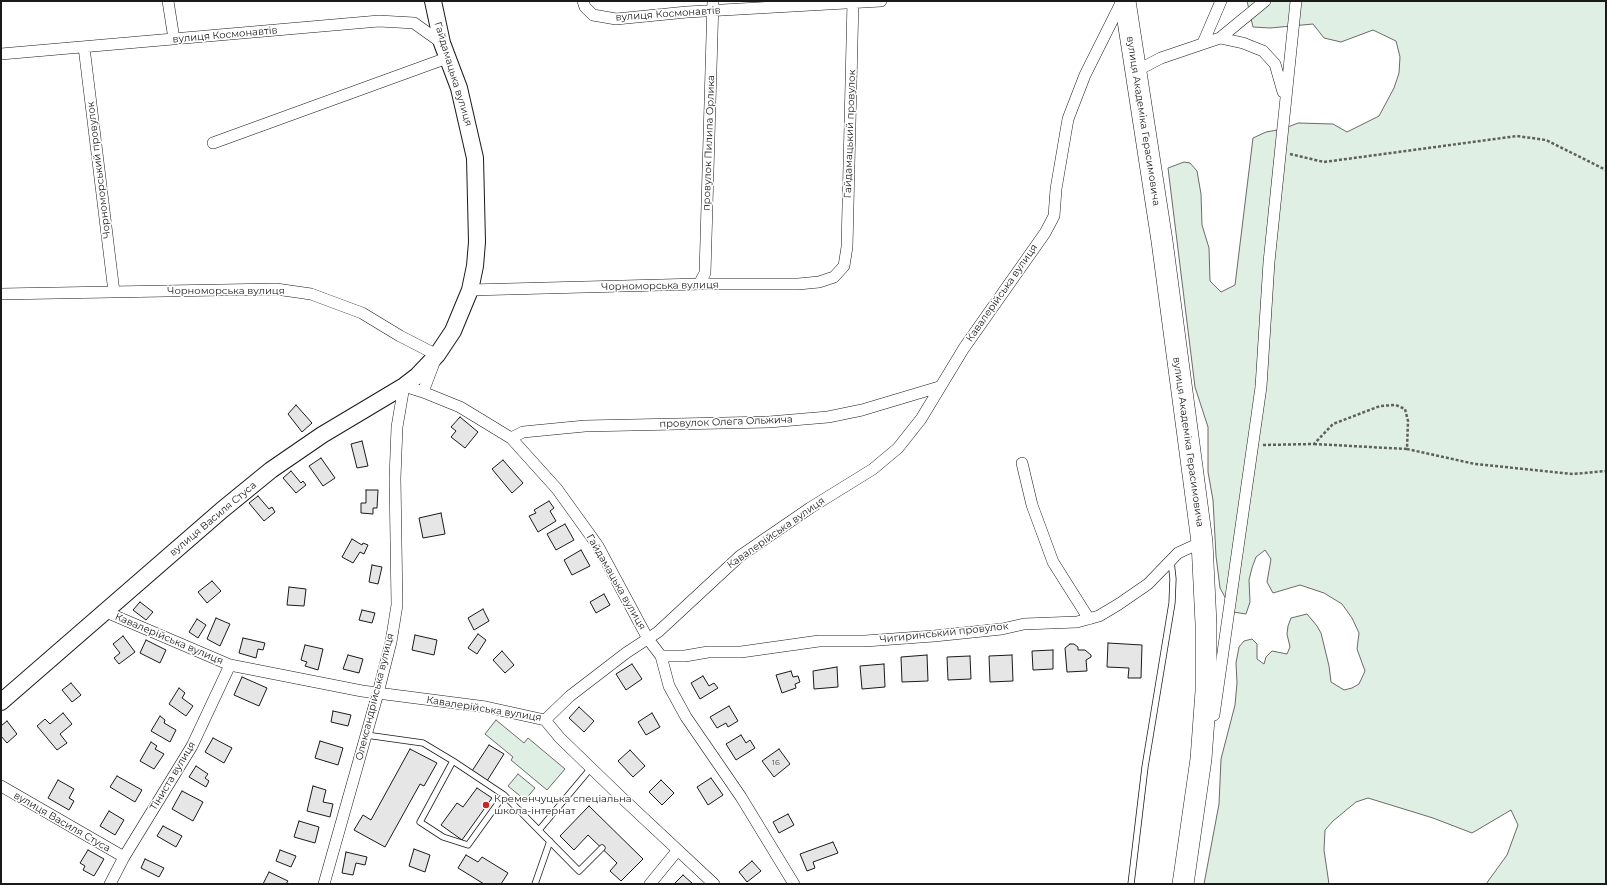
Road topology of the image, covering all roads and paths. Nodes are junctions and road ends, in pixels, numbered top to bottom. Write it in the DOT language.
graph roads {
  1 [pos="168,1"];
  2 [pos="432,1"];
  3 [pos="583,1"];
  4 [pos="881,1"];
  5 [pos="1123,1"];
  6 [pos="1221,1"];
  7 [pos="1265,1"];
  8 [pos="1296,1"];
  9 [pos="853,2"];
  10 [pos="712,6"];
  11 [pos="1220,38"];
  12 [pos="174,39"];
  13 [pos="1203,43"];
  14 [pos="84,47"];
  15 [pos="445,50"];
  16 [pos="1,54"];
  17 [pos="1136,71"];
  18 [pos="1285,101"];
  19 [pos="213,143"];
  20 [pos="1280,152"];
  21 [pos="1606,170"];
  22 [pos="844,266"];
  23 [pos="699,284"];
  24 [pos="470,290"];
  25 [pos="114,292"];
  26 [pos="1,294"];
  27 [pos="437,355"];
  28 [pos="404,386"];
  29 [pos="939,387"];
  30 [pos="423,392"];
  31 [pos="511,438"];
  32 [pos="1314,444"];
  33 [pos="1253,446"];
  34 [pos="1407,449"];
  35 [pos="1022,463"];
  36 [pos="1606,471"];
  37 [pos="1202,542"];
  38 [pos="1171,560"];
  39 [pos="106,612"];
  40 [pos="1089,619"];
  41 [pos="648,639"];
  42 [pos="661,656"];
  43 [pos="230,665"];
  44 [pos="378,693"];
  45 [pos="1,702"];
  46 [pos="545,720"];
  47 [pos="366,735"];
  48 [pos="1201,759"];
  49 [pos="454,761"];
  50 [pos="591,768"];
  51 [pos="1,786"];
  52 [pos="504,795"];
  53 [pos="539,830"];
  54 [pos="550,841"];
  55 [pos="602,848"];
  56 [pos="677,851"];
  57 [pos="124,857"];
  58 [pos="110,884"];
  59 [pos="324,884"];
  60 [pos="535,884"];
  61 [pos="650,884"];
  62 [pos="714,884"];
  63 [pos="794,884"];
  64 [pos="1131,884"];
  65 [pos="1183,884"];
  1 -- 12 [label="street"];
  2 -- 15 [label="main road, Гайдамацька вулиця"];
  3 -- 10 [label="street, вулиця Космонавтів"];
  4 -- 9 [label="street, вулиця Космонавтів"];
  5 -- 17 [label="highway, вулиця Академіка Герасимовича"];
  5 -- 29 [label="street, Кавалерійська вулиця"];
  6 -- 13 [label="street"];
  7 -- 11 [label="street"];
  8 -- 18 [label="street"];
  9 -- 10 [label="street, вулиця Космонавтів"];
  9 -- 22 [label="street, Гайдамацький провулок"];
  10 -- 23 [label="street, провулок Пилипа Орлика"];
  11 -- 13 [label="street"];
  11 -- 18 [label="street"];
  12 -- 14 [label="street, вулиця Космонавтів"];
  12 -- 15 [label="street, вулиця Космонавтів"];
  13 -- 17 [label="street"];
  14 -- 16 [label="street, вулиця Космонавтів"];
  14 -- 25 [label="street, Чорноморський провулок"];
  15 -- 19 [label="street"];
  15 -- 24 [label="main road, Гайдамацька вулиця"];
  17 -- 37 [label="highway, вулиця Академіка Герасимовича"];
  18 -- 20 [label="street"];
  20 -- 21 [label="path"];
  20 -- 33 [label="street"];
  22 -- 23 [label="street, Чорноморська вулиця"];
  23 -- 24 [label="street, Чорноморська вулиця"];
  24 -- 27 [label="main road, Гайдамацька вулиця"];
  25 -- 26 [label="street, Чорноморська вулиця"];
  25 -- 27 [label="street, Чорноморська вулиця"];
  27 -- 28 [label="main road, вулиця Василя Стуса"];
  27 -- 30 [label="street, Гайдамацька вулиця"];
  28 -- 30 [label="street"];
  28 -- 39 [label="main road, вулиця Василя Стуса"];
  28 -- 44 [label="street, Олександрійська вулиця"];
  29 -- 31 [label="street, провулок Олега Ольжича"];
  29 -- 41 [label="street, Кавалерійська вулиця"];
  30 -- 31 [label="street, Гайдамацька вулиця"];
  31 -- 41 [label="street, Гайдамацька вулиця"];
  32 -- 33 [label="path"];
  32 -- 34 [label="path"];
  32 -- 34 [label="path"];
  33 -- 48 [label="street"];
  34 -- 36 [label="path"];
  35 -- 40 [label="street"];
  37 -- 38 [label="street, Чигиринський провулок"];
  37 -- 48 [label="highway, вулиця Академіка Герасимовича"];
  38 -- 40 [label="street, Чигиринський провулок"];
  38 -- 64 [label="lane"];
  39 -- 43 [label="street, Кавалерійська вулиця"];
  39 -- 45 [label="main road, вулиця Василя Стуса"];
  40 -- 42 [label="street, Чигиринський провулок"];
  41 -- 42 [label="street, Гайдамацька вулиця"];
  41 -- 46 [label="street, Кавалерійська вулиця"];
  42 -- 63 [label="street, Гайдамацька вулиця"];
  43 -- 44 [label="street, Кавалерійська вулиця"];
  43 -- 57 [label="street, Тіниста вулиця"];
  44 -- 46 [label="street, Кавалерійська вулиця"];
  44 -- 47 [label="street, Олександрійська вулиця"];
  46 -- 50 [label="street"];
  47 -- 49 [label="lane"];
  47 -- 59 [label="street, Олександрійська вулиця"];
  48 -- 65 [label="highway, вулиця Академіка Герасимовича"];
  49 -- 52 [label="lane"];
  49 -- 52 [label="lane"];
  50 -- 53 [label="lane"];
  50 -- 56 [label="street"];
  51 -- 57 [label="street, вулиця Василя Стуса"];
  52 -- 53 [label="lane"];
  53 -- 54 [label="lane"];
  54 -- 55 [label="lane"];
  54 -- 60 [label="lane"];
  56 -- 61 [label="street"];
  56 -- 62 [label="street"];
  57 -- 58 [label="street, Тіниста вулиця"];
}
